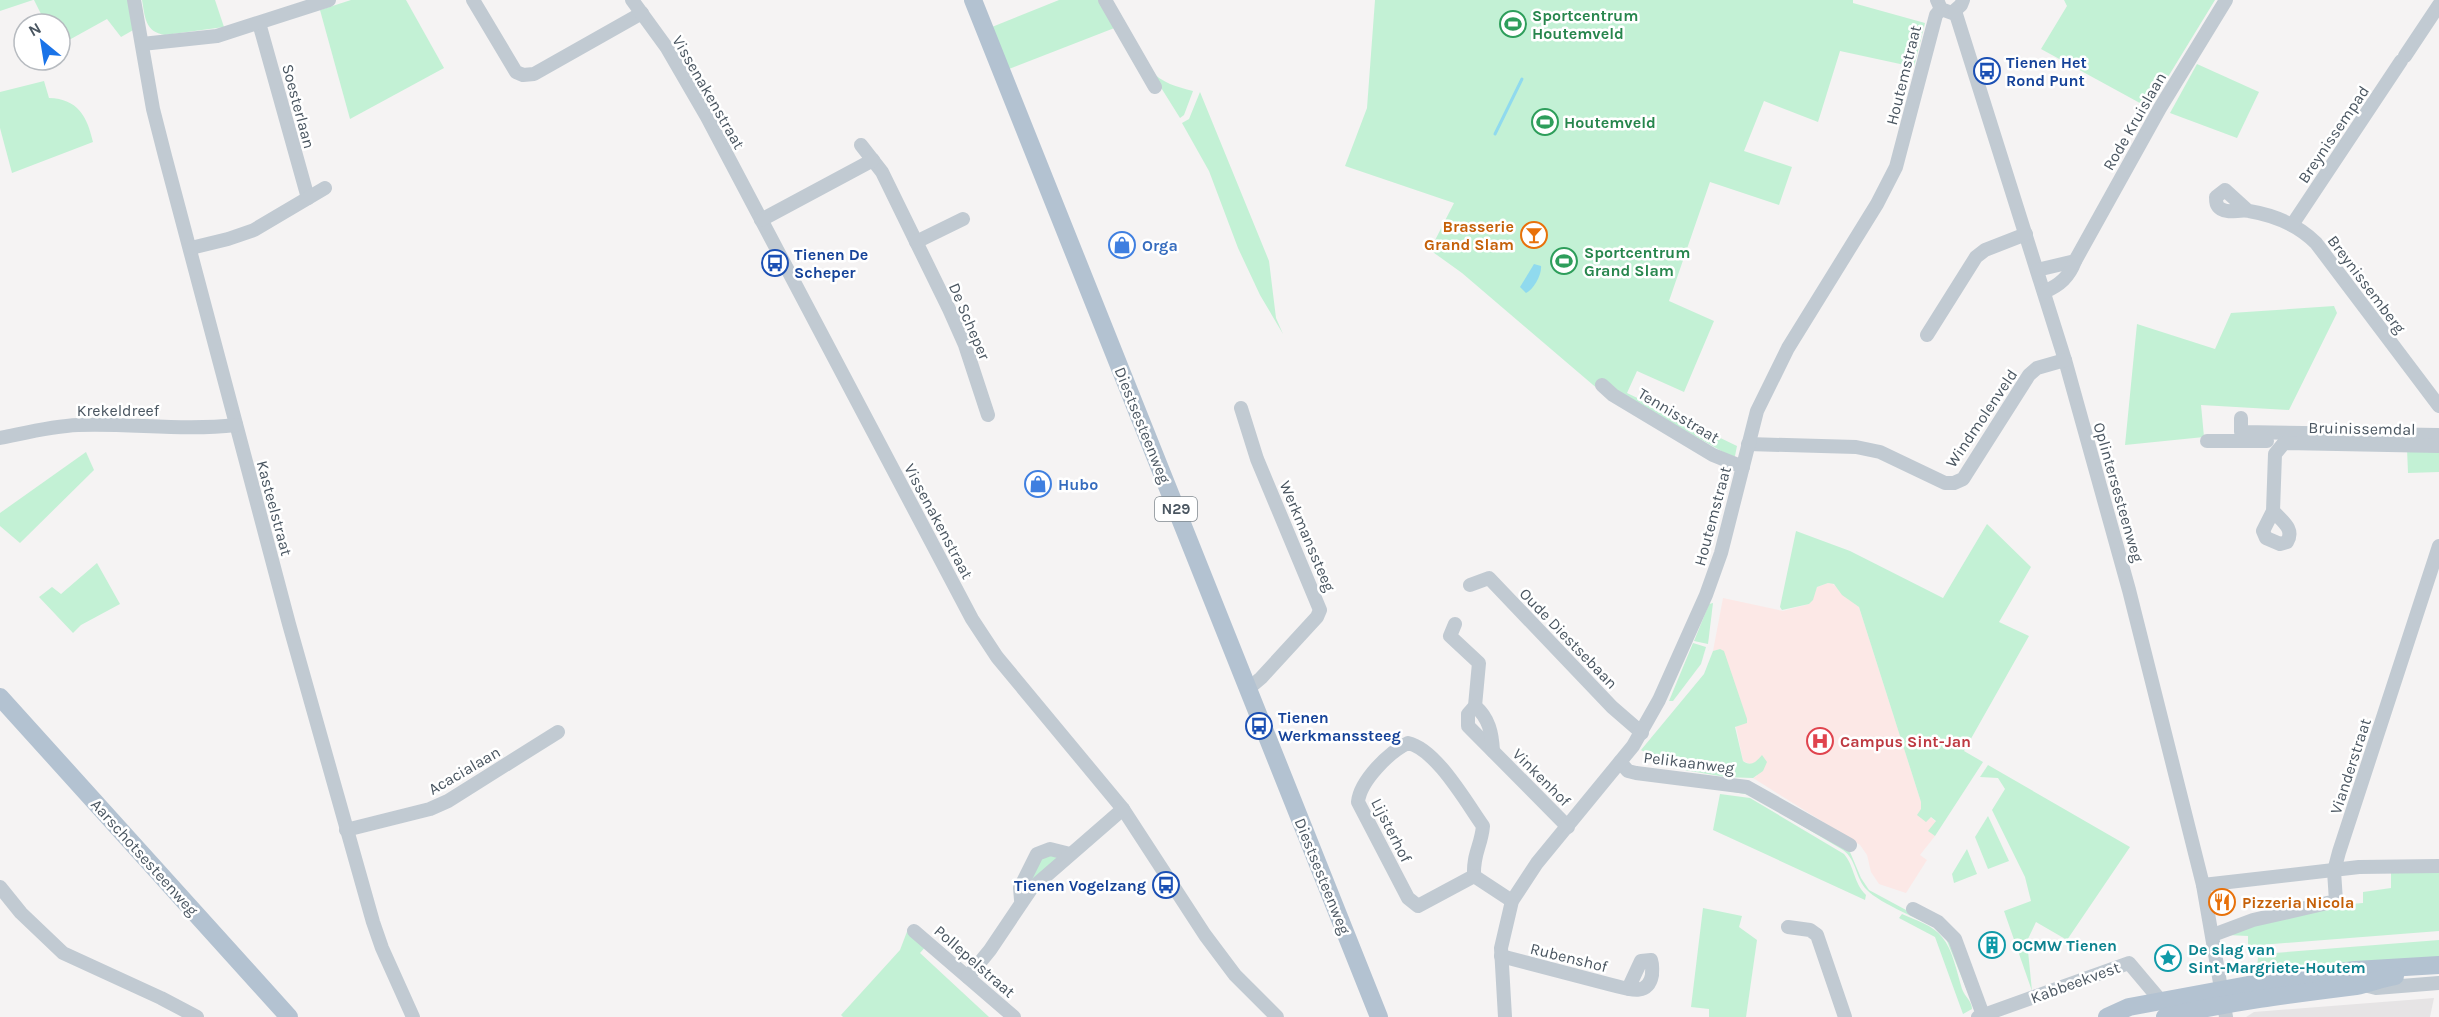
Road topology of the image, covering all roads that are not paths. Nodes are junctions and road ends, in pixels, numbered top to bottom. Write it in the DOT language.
graph roads {
  1 [pos="134,0"];
  2 [pos="329,0"];
  3 [pos="473,0"];
  4 [pos="632,0"];
  5 [pos="973,0"];
  6 [pos="1104,0"];
  7 [pos="2226,0"];
  8 [pos="1949,5"];
  9 [pos="2439,5"];
  10 [pos="642,13"];
  11 [pos="259,23"];
  12 [pos="142,44"];
  13 [pos="1155,87"];
  14 [pos="861,145"];
  15 [pos="873,160"];
  16 [pos="325,188"];
  17 [pos="308,198"];
  18 [pos="2247,210"];
  19 [pos="963,219"];
  20 [pos="761,220"];
  21 [pos="2292,225"];
  22 [pos="2026,234"];
  23 [pos="916,242"];
  24 [pos="191,248"];
  25 [pos="2075,261"];
  26 [pos="2037,270"];
  27 [pos="2044,292"];
  28 [pos="1927,335"];
  29 [pos="2065,360"];
  30 [pos="1602,385"];
  31 [pos="2439,406"];
  32 [pos="1241,408"];
  33 [pos="988,415"];
  34 [pos="2241,418"];
  35 [pos="236,426"];
  36 [pos="2439,435"];
  37 [pos="0,438"];
  38 [pos="2207,441"];
  39 [pos="2284,443"];
  40 [pos="1748,444"];
  41 [pos="2439,446"];
  42 [pos="1743,468"];
  43 [pos="2273,511"];
  44 [pos="2439,546"];
  45 [pos="1470,585"];
  46 [pos="1455,624"];
  47 [pos="1248,689"];
  48 [pos="0,697"];
  49 [pos="558,732"];
  50 [pos="1642,733"];
  51 [pos="1620,762"];
  52 [pos="1123,809"];
  53 [pos="1568,827"];
  54 [pos="346,830"];
  55 [pos="1850,845"];
  56 [pos="1070,854"];
  57 [pos="2439,866"];
  58 [pos="2334,871"];
  59 [pos="1474,876"];
  60 [pos="2203,885"];
  61 [pos="0,887"];
  62 [pos="1512,901"];
  63 [pos="1021,903"];
  64 [pos="1913,909"];
  65 [pos="1788,927"];
  66 [pos="914,931"];
  67 [pos="2213,935"];
  68 [pos="1501,956"];
  69 [pos="2439,964"];
  70 [pos="2439,971"];
  71 [pos="968,977"];
  72 [pos="2439,983"];
  73 [pos="2363,985"];
  74 [pos="1628,989"];
  75 [pos="2225,1003"];
  76 [pos="2163,1009"];
  77 [pos="2011,1012"];
  78 [pos="1980,1016"];
  79 [pos="196,1017"];
  80 [pos="289,1017"];
  81 [pos="413,1017"];
  82 [pos="1014,1017"];
  83 [pos="1277,1017"];
  84 [pos="1380,1017"];
  85 [pos="1505,1017"];
  86 [pos="1845,1017"];
  87 [pos="2108,1017"];
  1 -- 12 [label="street, Kasteelstraat"];
  2 -- 11 [label="street"];
  3 -- 10 [label="street"];
  4 -- 10 [label="street, Vissenakenstraat"];
  5 -- 47 [label="main road, Diestsesteenweg / N29"];
  6 -- 13 [label="street"];
  7 -- 25 [label="street, Rode Kruislaan"];
  8 -- 22 [label="street, Oplintersesteenweg"];
  8 -- 40 [label="street, Houtemstraat"];
  9 -- 21 [label="street, Breynissempad"];
  10 -- 20 [label="street, Vissenakenstraat"];
  11 -- 12 [label="street"];
  11 -- 17 [label="street, Soesterlaan"];
  12 -- 24 [label="street, Kasteelstraat"];
  14 -- 15 [label="street, De Scheper"];
  15 -- 20 [label="street"];
  15 -- 23 [label="street, De Scheper"];
  16 -- 17 [label="street"];
  17 -- 24 [label="street"];
  18 -- 21 [label="street, Breynissemberg"];
  19 -- 23 [label="street"];
  20 -- 52 [label="street, Vissenakenstraat"];
  21 -- 31 [label="street, Breynissemberg"];
  22 -- 26 [label="street, Oplintersesteenweg"];
  22 -- 28 [label="street"];
  23 -- 33 [label="street, De Scheper"];
  24 -- 35 [label="street, Kasteelstraat"];
  25 -- 26 [label="street"];
  25 -- 27 [label="street, Rode Kruislaan"];
  26 -- 27 [label="street, Oplintersesteenweg"];
  27 -- 29 [label="street, Oplintersesteenweg"];
  29 -- 40 [label="street, Windmolenveld"];
  29 -- 60 [label="street, Oplintersesteenweg"];
  30 -- 42 [label="street, Tennisstraat"];
  32 -- 47 [label="street, Werkmanssteeg"];
  34 -- 36 [label="street"];
  35 -- 37 [label="street, Krekeldreef"];
  35 -- 54 [label="street, Kasteelstraat"];
  38 -- 39 [label="street, Bruinissemdal"];
  39 -- 41 [label="street, Bruinissemdal"];
  39 -- 43 [label="street"];
  40 -- 42 [label="street, Houtemstraat"];
  42 -- 50 [label="street, Houtemstraat"];
  44 -- 58 [label="street, Vianderstraat"];
  45 -- 50 [label="street, Oude Diestsebaan"];
  46 -- 53 [label="street, Vinkenhof"];
  47 -- 84 [label="main road, Diestsesteenweg / N29"];
  48 -- 80 [label="main road, Aarschotsesteenweg"];
  49 -- 54 [label="street, Acacialaan"];
  50 -- 51 [label="street, Houtemstraat"];
  51 -- 53 [label="street, Houtemstraat"];
  51 -- 55 [label="street, Pelikaanweg"];
  52 -- 56 [label="street"];
  52 -- 83 [label="street, Vissenakenstraat"];
  53 -- 62 [label="street, Houtemstraat"];
  54 -- 81 [label="street, Kasteelstraat"];
  56 -- 63 [label="street"];
  56 -- 63 [label="street"];
  57 -- 58 [label="street"];
  58 -- 60 [label="street"];
  58 -- 67 [label="street"];
  59 -- 59 [label="street, Lijsterhof"];
  59 -- 62 [label="street"];
  60 -- 67 [label="street, Oplintersesteenweg"];
  61 -- 79 [label="street"];
  62 -- 68 [label="street, Houtemstraat"];
  63 -- 71 [label="street"];
  64 -- 78 [label="street"];
  65 -- 86 [label="street"];
  66 -- 71 [label="street, Pollepelstraat"];
  67 -- 75 [label="street, Oplintersesteenweg"];
  68 -- 74 [label="street, Rubenshof"];
  68 -- 85 [label="street, Houtemstraat"];
  69 -- 75 [label="main road"];
  70 -- 73 [label="main road"];
  71 -- 82 [label="street, Pollepelstraat"];
  72 -- 73 [label="street"];
  73 -- 75 [label="main road"];
  75 -- 76 [label="main road"];
  76 -- 77 [label="street, Kabbeekvest"];
  76 -- 87 [label="main road"];
  77 -- 78 [label="street, Kabbeekvest"];
}
